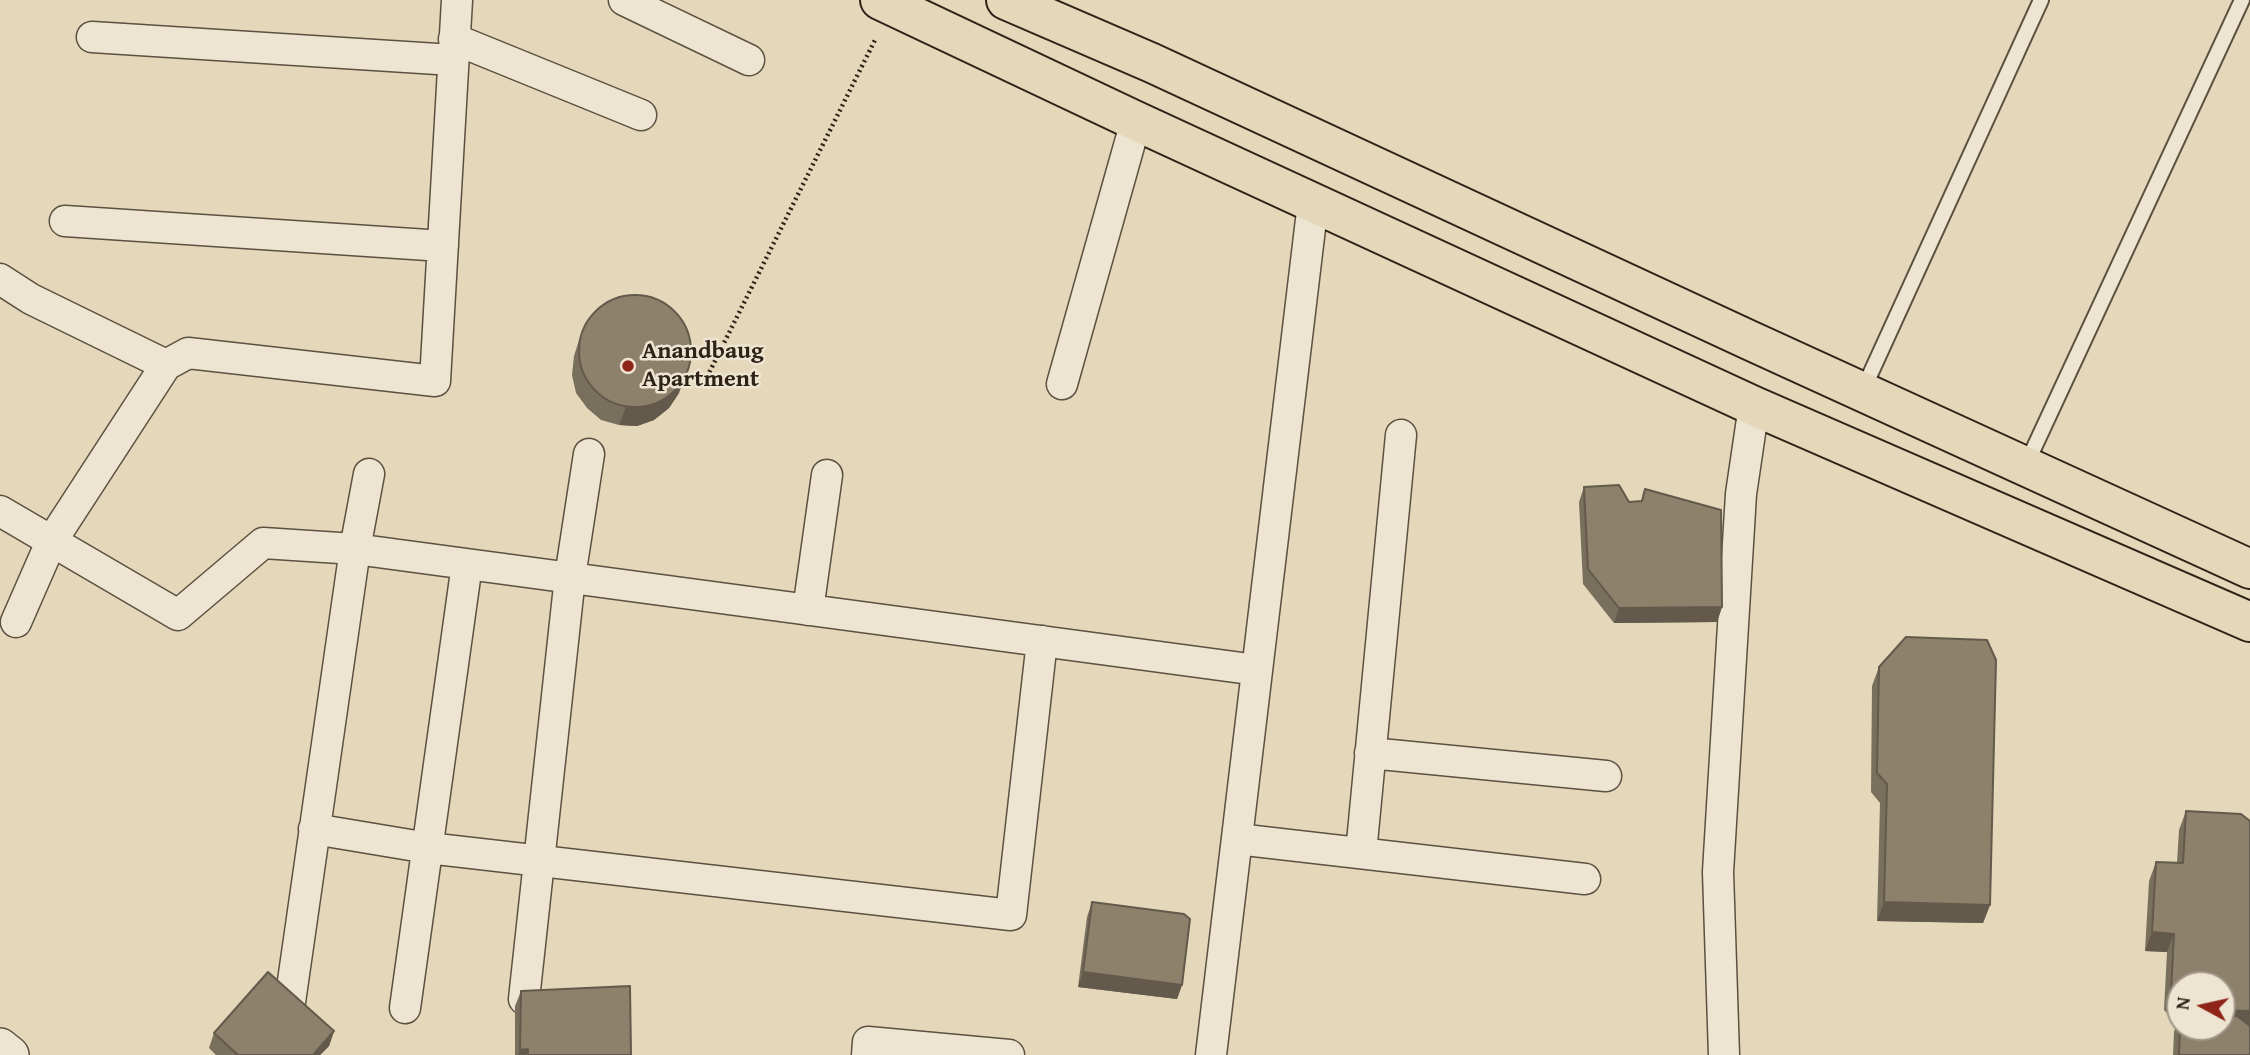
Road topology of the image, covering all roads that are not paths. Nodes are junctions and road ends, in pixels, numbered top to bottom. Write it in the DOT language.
graph roads {
  1 [pos="457,0"];
  2 [pos="624,0"];
  3 [pos="1006,0"];
  4 [pos="2041,0"];
  5 [pos="2242,0"];
  6 [pos="886,3"];
  7 [pos="92,37"];
  8 [pos="454,49"];
  9 [pos="749,60"];
  10 [pos="641,115"];
  11 [pos="1136,121"];
  12 [pos="1313,203"];
  13 [pos="65,221"];
  14 [pos="443,246"];
  15 [pos="0,279"];
  16 [pos="166,365"];
  17 [pos="1062,384"];
  18 [pos="1862,392"];
  19 [pos="1754,406"];
  20 [pos="1401,435"];
  21 [pos="589,454"];
  22 [pos="2026,466"];
  23 [pos="369,474"];
  24 [pos="827,475"];
  25 [pos="0,510"];
  26 [pos="51,541"];
  27 [pos="355,549"];
  28 [pos="467,564"];
  29 [pos="2250,569"];
  30 [pos="570,578"];
  31 [pos="808,610"];
  32 [pos="16,622"];
  33 [pos="2250,622"];
  34 [pos="1042,641"];
  35 [pos="1257,670"];
  36 [pos="1370,753"];
  37 [pos="1606,776"];
  38 [pos="314,829"];
  39 [pos="1237,839"];
  40 [pos="428,848"];
  41 [pos="1361,853"];
  42 [pos="539,862"];
  43 [pos="1585,879"];
  44 [pos="524,999"];
  45 [pos="289,1002"];
  46 [pos="405,1008"];
  47 [pos="0,1047"];
  48 [pos="10,1055"];
  49 [pos="867,1055"];
  50 [pos="1009,1055"];
  51 [pos="1211,1055"];
  52 [pos="1724,1055"];
  1 -- 8 [label="street"];
  2 -- 9 [label="street"];
  3 -- 18 [label="main road"];
  4 -- 18 [label="lane"];
  5 -- 22 [label="lane"];
  6 -- 11 [label="main road"];
  7 -- 8 [label="street"];
  8 -- 10 [label="street"];
  8 -- 14 [label="street"];
  11 -- 12 [label="main road"];
  11 -- 17 [label="street"];
  12 -- 19 [label="main road"];
  12 -- 35 [label="street"];
  13 -- 14 [label="street"];
  14 -- 16 [label="street"];
  15 -- 16 [label="street"];
  16 -- 26 [label="street"];
  18 -- 22 [label="main road"];
  19 -- 33 [label="main road"];
  19 -- 52 [label="street"];
  20 -- 36 [label="street"];
  21 -- 30 [label="street"];
  22 -- 29 [label="main road"];
  23 -- 27 [label="street"];
  24 -- 31 [label="street"];
  25 -- 26 [label="street"];
  26 -- 27 [label="street"];
  26 -- 32 [label="street"];
  27 -- 28 [label="street"];
  27 -- 38 [label="street"];
  28 -- 30 [label="street"];
  28 -- 40 [label="street"];
  30 -- 31 [label="street"];
  30 -- 42 [label="street"];
  31 -- 34 [label="street"];
  34 -- 35 [label="street"];
  34 -- 42 [label="street"];
  35 -- 39 [label="street"];
  36 -- 37 [label="street"];
  36 -- 41 [label="street"];
  38 -- 40 [label="street"];
  38 -- 45 [label="street"];
  39 -- 41 [label="street"];
  39 -- 51 [label="street"];
  40 -- 42 [label="street"];
  40 -- 46 [label="street"];
  41 -- 43 [label="street"];
  42 -- 44 [label="street"];
  47 -- 48 [label="street"];
  49 -- 50 [label="street"];
}
